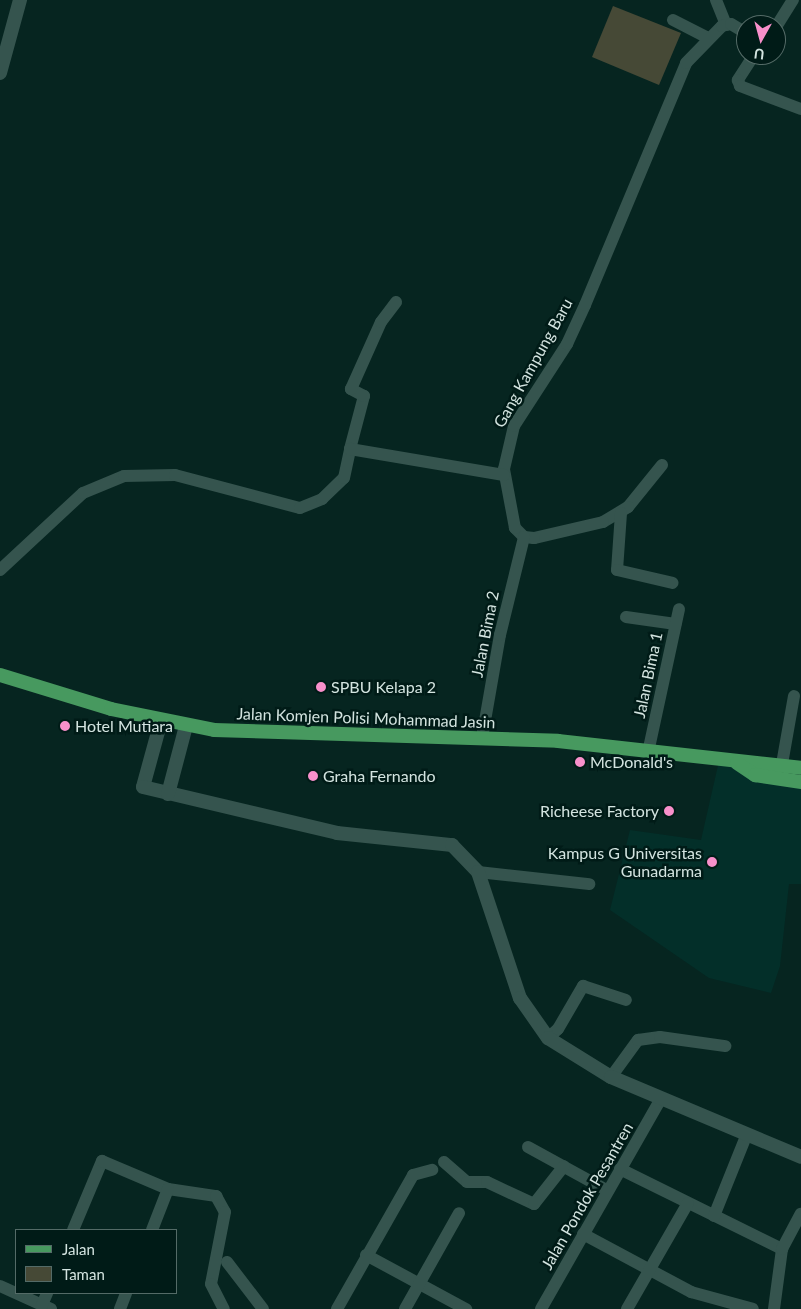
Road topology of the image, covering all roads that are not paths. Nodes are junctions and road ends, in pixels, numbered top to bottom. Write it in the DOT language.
graph roads {
  1 [pos="20,0"];
  2 [pos="716,0"];
  3 [pos="790,6"];
  4 [pos="801,13"];
  5 [pos="673,20"];
  6 [pos="726,24"];
  7 [pos="736,28"];
  8 [pos="706,37"];
  9 [pos="748,65"];
  10 [pos="0,73"];
  11 [pos="801,109"];
  12 [pos="396,302"];
  13 [pos="350,449"];
  14 [pos="662,465"];
  15 [pos="504,475"];
  16 [pos="621,513"];
  17 [pos="524,537"];
  18 [pos="0,570"];
  19 [pos="673,583"];
  20 [pos="679,609"];
  21 [pos="626,617"];
  22 [pos="676,624"];
  23 [pos="0,675"];
  24 [pos="794,696"];
  25 [pos="161,721"];
  26 [pos="186,726"];
  27 [pos="482,738"];
  28 [pos="649,748"];
  29 [pos="737,763"];
  30 [pos="782,764"];
  31 [pos="801,768"];
  32 [pos="801,782"];
  33 [pos="168,794"];
  34 [pos="478,872"];
  35 [pos="589,884"];
  36 [pos="626,1000"];
  37 [pos="548,1038"];
  38 [pos="725,1046"];
  39 [pos="611,1077"];
  40 [pos="661,1099"];
  41 [pos="747,1134"];
  42 [pos="528,1147"];
  43 [pos="801,1157"];
  44 [pos="444,1162"];
  45 [pos="564,1166"];
  46 [pos="620,1169"];
  47 [pos="432,1170"];
  48 [pos="168,1189"];
  49 [pos="608,1191"];
  50 [pos="688,1203"];
  51 [pos="459,1213"];
  52 [pos="801,1214"];
  53 [pos="714,1216"];
  54 [pos="73,1229"];
  55 [pos="152,1229"];
  56 [pos="583,1234"];
  57 [pos="796,1240"];
  58 [pos="782,1249"];
  59 [pos="366,1255"];
  60 [pos="227,1262"];
  61 [pos="651,1268"];
  62 [pos="420,1284"];
  63 [pos="0,1288"];
  64 [pos="48,1294"];
  65 [pos="126,1294"];
  66 [pos="47,1307"];
  67 [pos="120,1309"];
  68 [pos="224,1309"];
  69 [pos="263,1309"];
  70 [pos="337,1309"];
  71 [pos="405,1309"];
  72 [pos="466,1309"];
  73 [pos="541,1309"];
  74 [pos="627,1309"];
  75 [pos="753,1309"];
  76 [pos="774,1309"];
  1 -- 10 [label="street"];
  2 -- 6 [label="street"];
  3 -- 4 [label="street"];
  5 -- 8 [label="street"];
  6 -- 7 [label="street"];
  6 -- 8 [label="street, Gang Kampung Baru"];
  8 -- 15 [label="street, Gang Kampung Baru"];
  9 -- 11 [label="street"];
  12 -- 13 [label="street"];
  13 -- 15 [label="street"];
  13 -- 18 [label="street"];
  14 -- 16 [label="street"];
  15 -- 17 [label="street"];
  16 -- 17 [label="street"];
  16 -- 19 [label="street"];
  17 -- 27 [label="street, Jalan Bima 2"];
  20 -- 22 [label="street, Jalan Bima 1"];
  21 -- 22 [label="street"];
  22 -- 28 [label="street, Jalan Bima 1"];
  23 -- 25 [label="main road, Jalan Komjen Polisi Mohammad Jasin"];
  24 -- 30 [label="street"];
  25 -- 26 [label="main road, Jalan Komjen Polisi Mohammad Jasin"];
  25 -- 33 [label="street"];
  26 -- 27 [label="main road, Jalan Komjen Polisi Mohammad Jasin"];
  26 -- 33 [label="street"];
  27 -- 28 [label="main road, Jalan Komjen Polisi Mohammad Jasin"];
  28 -- 29 [label="main road, Jalan Komjen Polisi Mohammad Jasin"];
  29 -- 30 [label="main road, Jalan Komjen Polisi Mohammad Jasin"];
  29 -- 32 [label="main road, Jalan Komjen Polisi Mohammad Jasin"];
  30 -- 31 [label="main road, Jalan Komjen Polisi Mohammad Jasin"];
  33 -- 34 [label="street"];
  34 -- 35 [label="street"];
  34 -- 37 [label="street"];
  36 -- 37 [label="street"];
  37 -- 39 [label="street"];
  38 -- 39 [label="street"];
  39 -- 40 [label="street"];
  40 -- 41 [label="street"];
  40 -- 46 [label="street, Jalan Pondok Pesantren"];
  41 -- 43 [label="street"];
  41 -- 53 [label="street"];
  42 -- 45 [label="street"];
  44 -- 45 [label="street"];
  45 -- 49 [label="street"];
  46 -- 49 [label="street, Jalan Pondok Pesantren"];
  46 -- 50 [label="street"];
  47 -- 59 [label="street"];
  48 -- 54 [label="street"];
  48 -- 55 [label="street"];
  48 -- 68 [label="street"];
  49 -- 56 [label="street, Jalan Pondok Pesantren"];
  50 -- 53 [label="street"];
  50 -- 61 [label="street"];
  51 -- 62 [label="street"];
  52 -- 57 [label="street"];
  53 -- 58 [label="street"];
  56 -- 61 [label="street"];
  56 -- 73 [label="street, Jalan Pondok Pesantren"];
  57 -- 58 [label="street"];
  58 -- 76 [label="street"];
  59 -- 62 [label="street"];
  59 -- 70 [label="street"];
  60 -- 69 [label="street"];
  61 -- 74 [label="street"];
  61 -- 75 [label="street"];
  62 -- 71 [label="street"];
  62 -- 72 [label="street"];
  63 -- 66 [label="street"];
  64 -- 66 [label="street"];
  65 -- 67 [label="street"];
}
